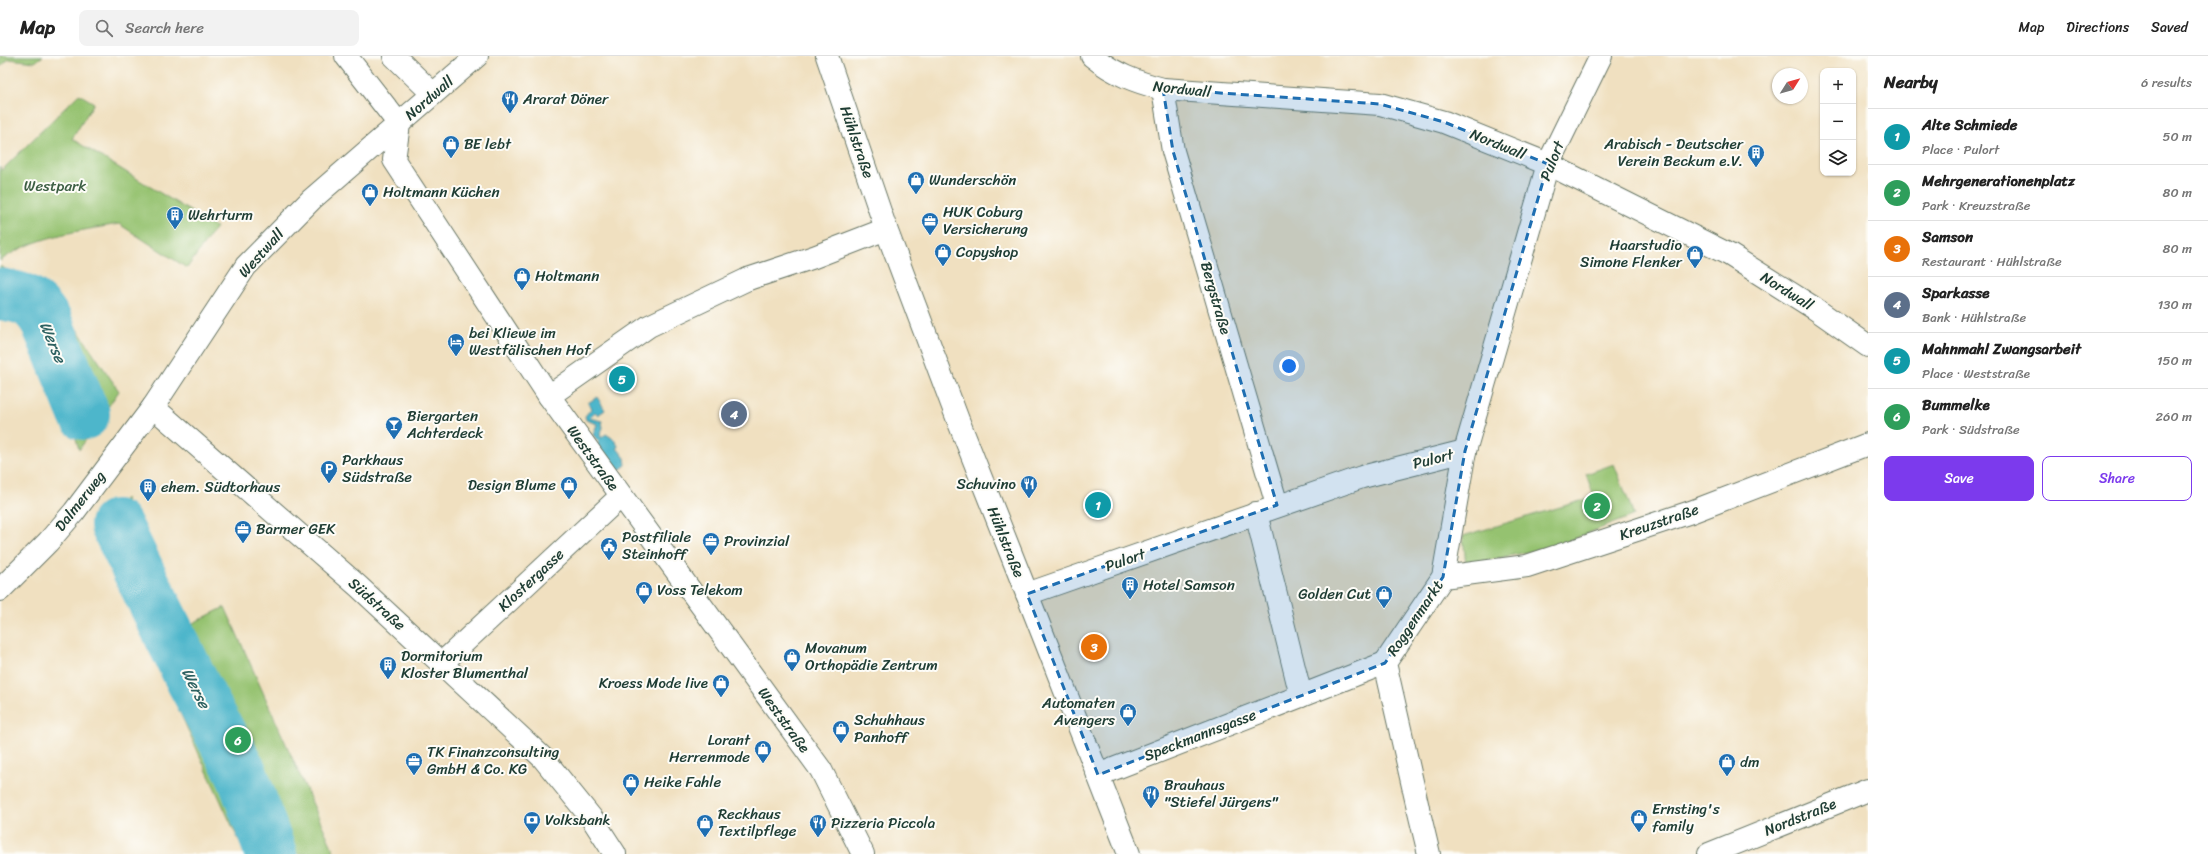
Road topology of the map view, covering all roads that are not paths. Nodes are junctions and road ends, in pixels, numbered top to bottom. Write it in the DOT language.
graph roads {
  1 [pos="346,56"];
  2 [pos="394,56"];
  3 [pos="477,56"];
  4 [pos="827,56"];
  5 [pos="1092,56"];
  6 [pos="1601,56"];
  7 [pos="1163,89"];
  8 [pos="432,93"];
  9 [pos="398,124"];
  10 [pos="1548,164"];
  11 [pos="886,229"];
  12 [pos="1868,346"];
  13 [pos="549,396"];
  14 [pos="153,407"];
  15 [pos="1868,444"];
  16 [pos="1465,451"];
  17 [pos="621,496"];
  18 [pos="1277,505"];
  19 [pos="1256,513"];
  20 [pos="1443,577"];
  21 [pos="0,590"];
  22 [pos="1027,594"];
  23 [pos="442,663"];
  24 [pos="1384,663"];
  25 [pos="1302,696"];
  26 [pos="1098,775"];
  27 [pos="1868,790"];
  28 [pos="1714,853"];
  29 [pos="615,854"];
  30 [pos="863,854"];
  31 [pos="1129,854"];
  32 [pos="1429,854"];
  1 -- 9 [label="street"];
  2 -- 8 [label="street"];
  3 -- 8 [label="street, Nordwall"];
  4 -- 11 [label="street, Hühlstraße"];
  5 -- 7 [label="street, Nordwall"];
  6 -- 10 [label="street, Pulort"];
  7 -- 10 [label="street, Nordwall"];
  7 -- 18 [label="street, Bergstraße"];
  8 -- 9 [label="street, Nordwall"];
  9 -- 13 [label="street, Weststraße"];
  9 -- 14 [label="street, Westwall"];
  10 -- 12 [label="street, Nordwall"];
  10 -- 16 [label="street, Pulort"];
  11 -- 13 [label="street"];
  11 -- 22 [label="street, Hühlstraße"];
  13 -- 17 [label="street, Weststraße"];
  14 -- 21 [label="street, Dalmerweg"];
  14 -- 23 [label="street, Südstraße"];
  15 -- 20 [label="street, Kreuzstraße"];
  16 -- 18 [label="street, Pulort"];
  16 -- 20 [label="street, Roggenmarkt"];
  17 -- 23 [label="street, Klostergasse"];
  17 -- 30 [label="street, Weststraße"];
  18 -- 19 [label="street, Pulort"];
  19 -- 22 [label="street, Pulort"];
  19 -- 25 [label="street"];
  20 -- 24 [label="street, Roggenmarkt"];
  22 -- 26 [label="street, Hühlstraße"];
  23 -- 29 [label="street, Südstraße"];
  24 -- 25 [label="street, Speckmannsgasse"];
  24 -- 32 [label="street, Roggenmarkt"];
  25 -- 26 [label="street, Speckmannsgasse"];
  26 -- 31 [label="street, Hühlstraße"];
  27 -- 28 [label="street, Nordstraße"];
}
